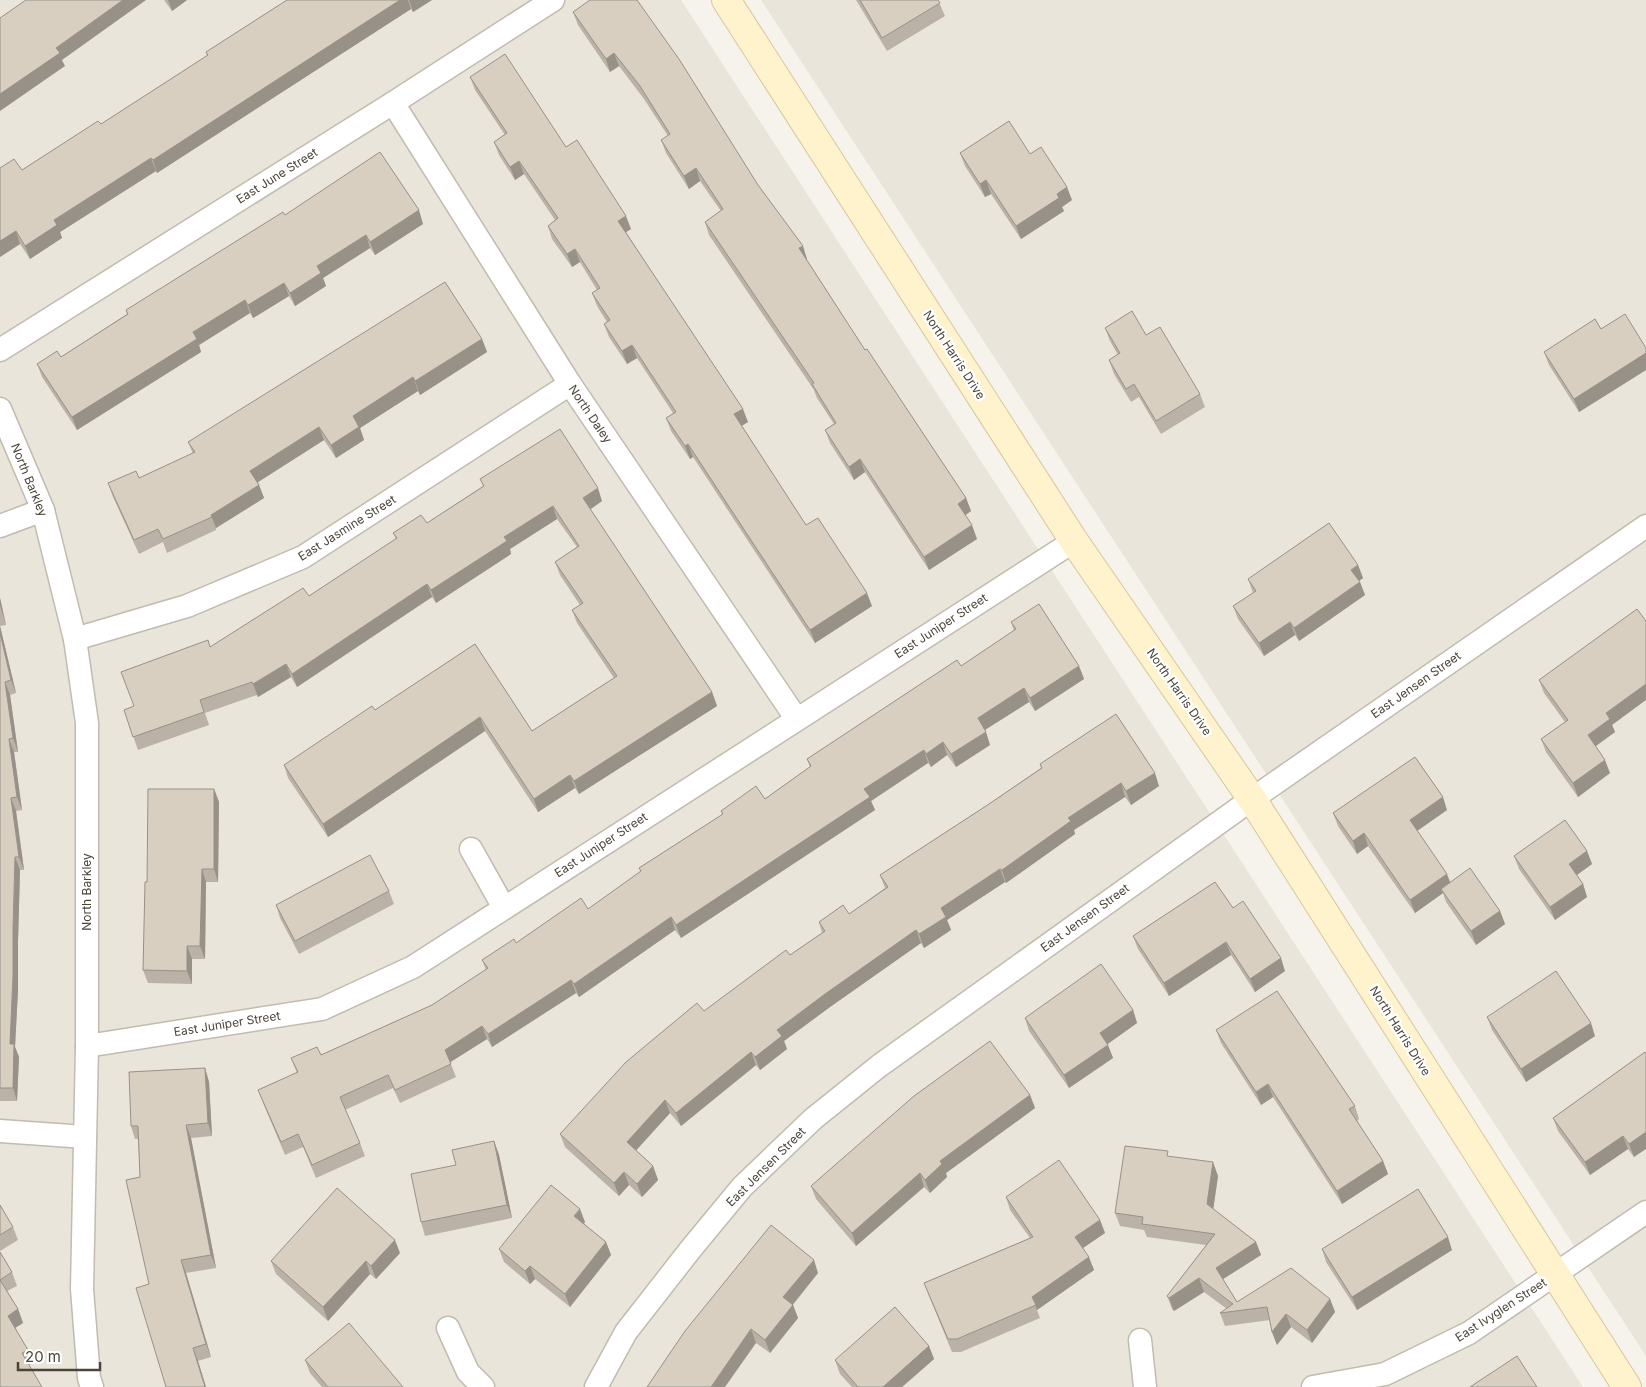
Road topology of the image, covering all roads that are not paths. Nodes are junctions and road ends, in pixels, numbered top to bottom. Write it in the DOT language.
graph roads {
  1 [pos="553,0"];
  2 [pos="726,0"];
  3 [pos="393,103"];
  4 [pos="0,350"];
  5 [pos="570,384"];
  6 [pos="0,409"];
  7 [pos="42,510"];
  8 [pos="0,526"];
  9 [pos="1646,526"];
  10 [pos="1074,541"];
  11 [pos="75,639"];
  12 [pos="796,718"];
  13 [pos="1252,799"];
  14 [pos="471,849"];
  15 [pos="504,908"];
  16 [pos="87,1046"];
  17 [pos="0,1131"];
  18 [pos="85,1138"];
  19 [pos="1646,1212"];
  20 [pos="1554,1275"];
  21 [pos="448,1328"];
  22 [pos="1140,1340"];
  23 [pos="92,1387"];
  24 [pos="483,1387"];
  25 [pos="596,1387"];
  26 [pos="1145,1387"];
  27 [pos="1313,1387"];
  28 [pos="1627,1387"];
  1 -- 3 [label="street, East June Street"];
  2 -- 10 [label="street, North Harris Drive"];
  3 -- 4 [label="street, East June Street"];
  3 -- 5 [label="street, North Daley"];
  5 -- 11 [label="street, East Jasmine Street"];
  5 -- 12 [label="street, North Daley"];
  6 -- 7 [label="street, North Barkley"];
  7 -- 8 [label="street"];
  7 -- 11 [label="street, North Barkley"];
  9 -- 13 [label="street, East Jensen Street"];
  10 -- 12 [label="street, East Juniper Street"];
  10 -- 13 [label="street, North Harris Drive"];
  11 -- 16 [label="street, North Barkley"];
  12 -- 15 [label="street, East Juniper Street"];
  13 -- 20 [label="street, North Harris Drive"];
  13 -- 25 [label="street, East Jensen Street"];
  14 -- 15 [label="street"];
  15 -- 16 [label="street, East Juniper Street"];
  16 -- 18 [label="street, North Barkley"];
  17 -- 18 [label="street"];
  18 -- 23 [label="street, North Barkley"];
  19 -- 20 [label="street, East Ivyglen Street"];
  20 -- 27 [label="street, East Ivyglen Street"];
  20 -- 28 [label="street, North Harris Drive"];
  21 -- 24 [label="street"];
  22 -- 26 [label="street"];
}
